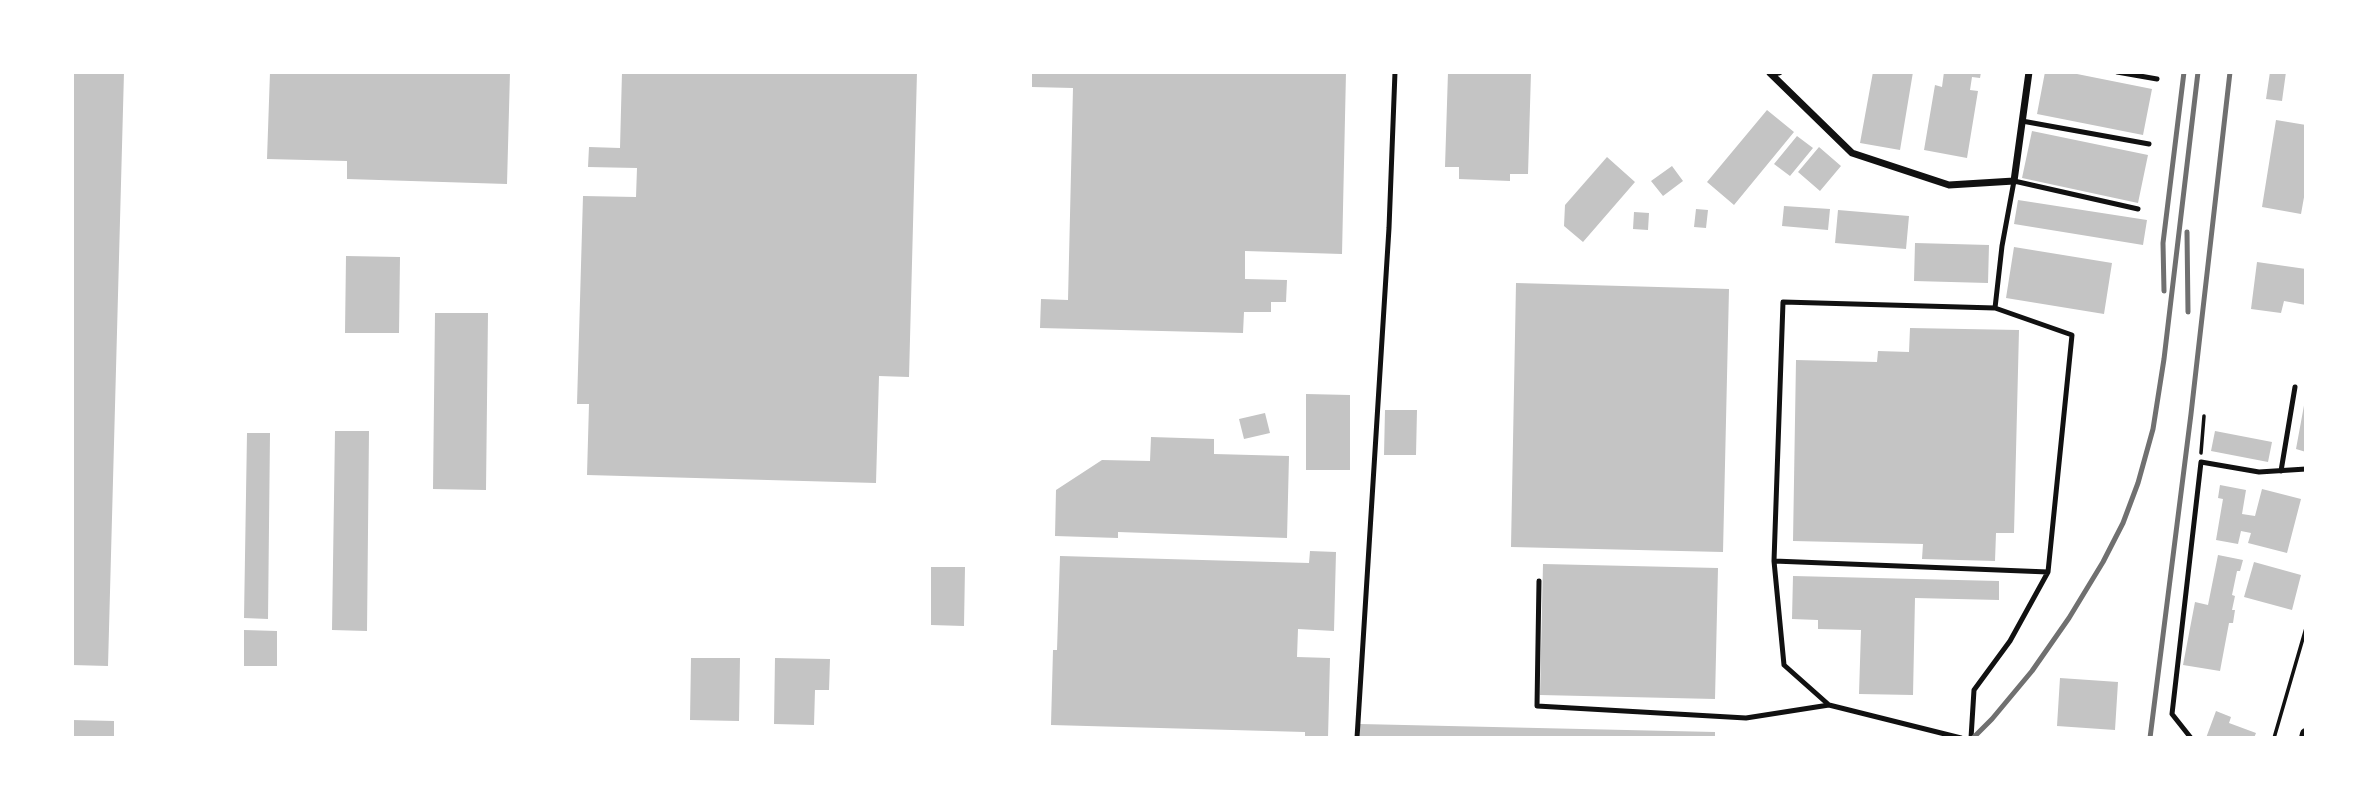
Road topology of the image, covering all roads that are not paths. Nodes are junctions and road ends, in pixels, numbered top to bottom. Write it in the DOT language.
graph roads {
  1 [pos="1395,72"];
  2 [pos="1779,72"];
  3 [pos="2029,72"];
  4 [pos="2118,72"];
  5 [pos="2157,79"];
  6 [pos="2022,121"];
  7 [pos="2149,144"];
  8 [pos="2014,181"];
  9 [pos="2138,209"];
  10 [pos="1995,308"];
  11 [pos="2295,387"];
  12 [pos="2306,469"];
  13 [pos="2281,471"];
  14 [pos="1774,561"];
  15 [pos="2048,572"];
  16 [pos="1539,581"];
  17 [pos="1829,705"];
  18 [pos="1357,738"];
  19 [pos="1961,738"];
  20 [pos="1971,738"];
  21 [pos="2190,738"];
  1 -- 18 [label="lane"];
  2 -- 8 [label="street"];
  3 -- 6 [label="street"];
  4 -- 5 [label="lane"];
  6 -- 7 [label="lane"];
  6 -- 8 [label="street"];
  8 -- 9 [label="lane"];
  8 -- 10 [label="lane"];
  10 -- 14 [label="lane"];
  10 -- 15 [label="lane"];
  11 -- 13 [label="lane"];
  12 -- 13 [label="lane"];
  13 -- 21 [label="lane"];
  14 -- 15 [label="lane"];
  14 -- 17 [label="lane"];
  15 -- 20 [label="lane"];
  16 -- 17 [label="lane"];
  17 -- 19 [label="lane"];
}
